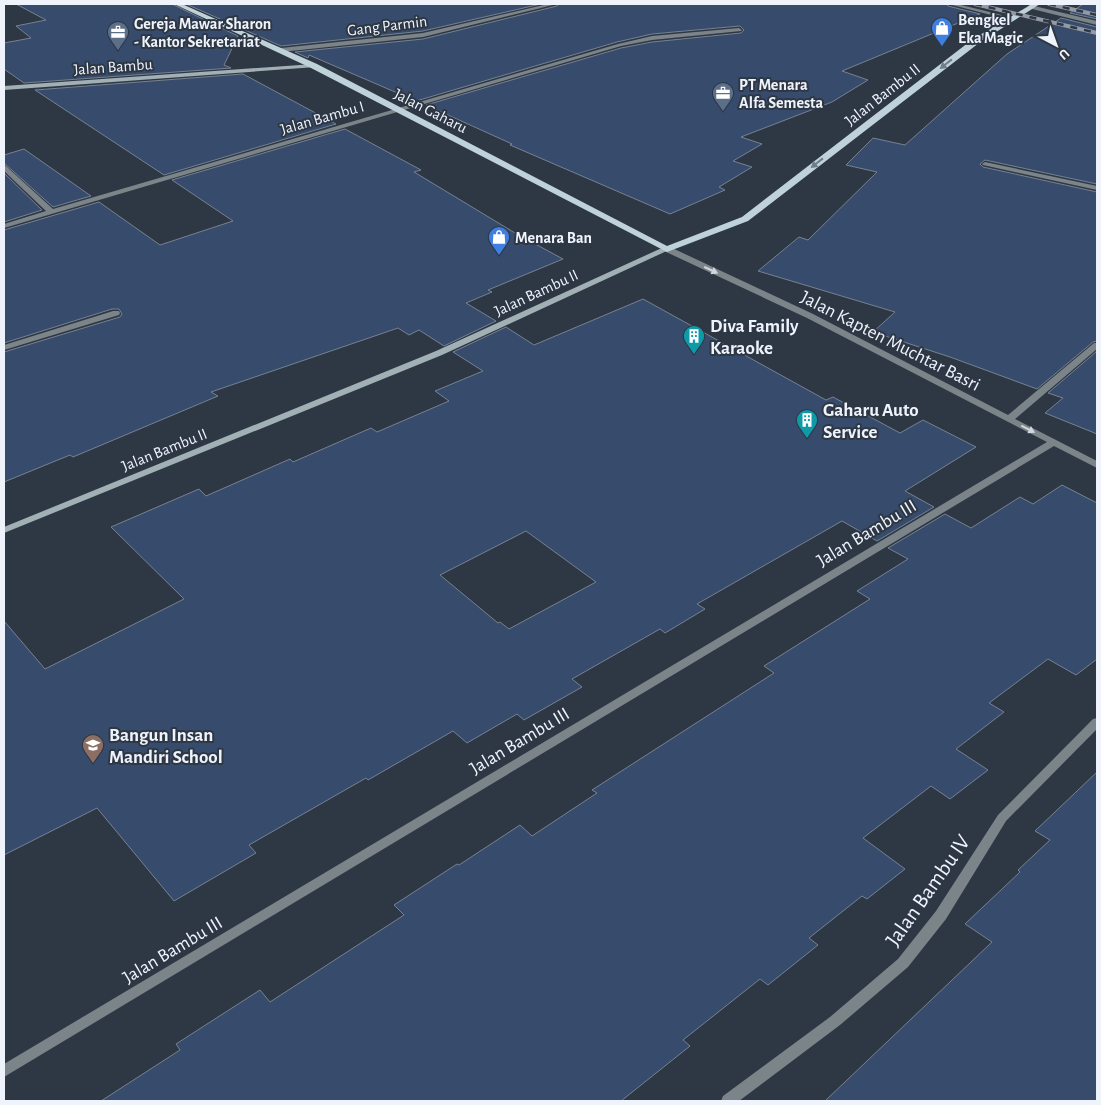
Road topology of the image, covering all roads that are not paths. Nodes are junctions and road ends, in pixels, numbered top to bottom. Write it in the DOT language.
graph roads {
  1 [pos="177,4"];
  2 [pos="554,4"];
  3 [pos="953,4"];
  4 [pos="1033,5"];
  5 [pos="1011,18"];
  6 [pos="1097,23"];
  7 [pos="739,30"];
  8 [pos="282,51"];
  9 [pos="314,66"];
  10 [pos="4,88"];
  11 [pos="398,110"];
  12 [pos="985,164"];
  13 [pos="4,167"];
  14 [pos="1097,188"];
  15 [pos="51,212"];
  16 [pos="4,226"];
  17 [pos="667,249"];
  18 [pos="116,313"];
  19 [pos="1097,345"];
  20 [pos="4,348"];
  21 [pos="1009,419"];
  22 [pos="1054,442"];
  23 [pos="1097,465"];
  24 [pos="4,530"];
  25 [pos="1097,722"];
  26 [pos="4,1071"];
  27 [pos="728,1101"];
  1 -- 8 [label="main road, Jalan Gaharu"];
  2 -- 8 [label="street, Gang Parmin"];
  3 -- 5 [label="street"];
  4 -- 5 [label="main road, Jalan Bambu II"];
  4 -- 6 [label="street"];
  5 -- 17 [label="main road, Jalan Bambu II, one-way"];
  7 -- 11 [label="street, Jalan Bambu I"];
  8 -- 9 [label="main road, Jalan Gaharu"];
  9 -- 10 [label="street, Jalan Bambu"];
  9 -- 11 [label="main road, Jalan Gaharu"];
  11 -- 15 [label="street, Jalan Bambu I"];
  11 -- 17 [label="main road, Jalan Gaharu"];
  12 -- 14 [label="street"];
  13 -- 15 [label="street"];
  15 -- 16 [label="street, Jalan Bambu I"];
  17 -- 21 [label="street, Jalan Kapten Muchtar Basri, one-way"];
  17 -- 24 [label="street, Jalan Bambu II"];
  18 -- 20 [label="street"];
  19 -- 21 [label="street"];
  21 -- 22 [label="street, Jalan Kapten Muchtar Basri, one-way"];
  22 -- 23 [label="street, Jalan Kapten Muchtar Basri"];
  22 -- 26 [label="street, Jalan Bambu III"];
  25 -- 27 [label="street, Jalan Bambu IV"];
}
